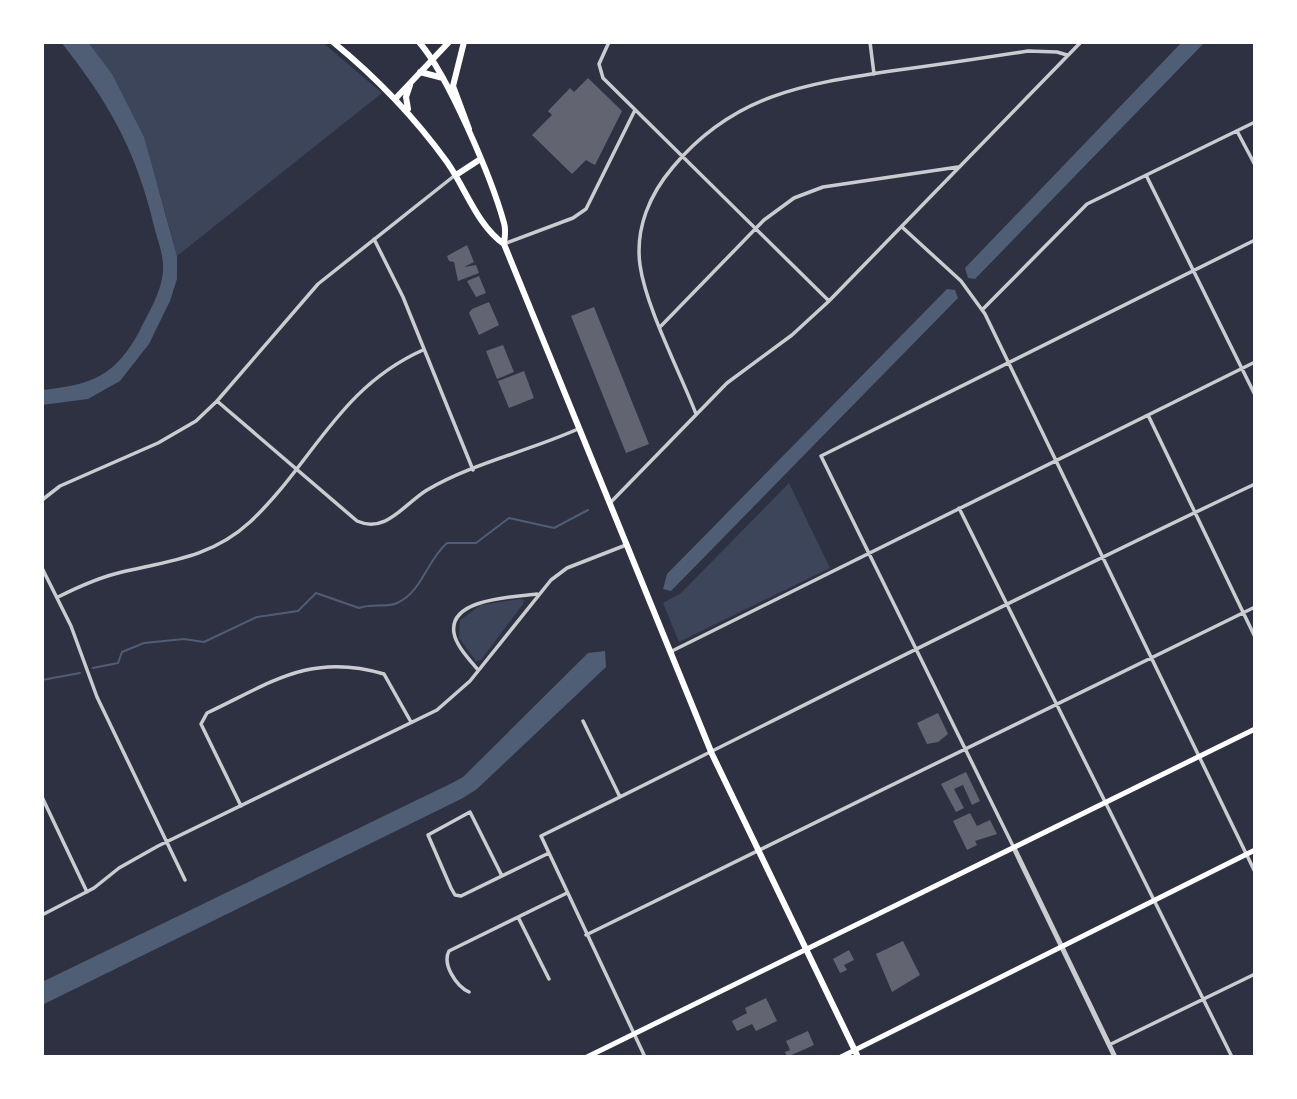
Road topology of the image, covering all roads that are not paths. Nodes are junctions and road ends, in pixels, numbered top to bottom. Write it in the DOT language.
graph roads {
  1 [pos="333,42"];
  2 [pos="419,42"];
  3 [pos="449,42"];
  4 [pos="464,42"];
  5 [pos="609,42"];
  6 [pos="870,42"];
  7 [pos="1081,42"];
  8 [pos="1067,55"];
  9 [pos="433,59"];
  10 [pos="420,72"];
  11 [pos="874,74"];
  12 [pos="443,78"];
  13 [pos="411,83"];
  14 [pos="396,98"];
  15 [pos="635,110"];
  16 [pos="408,111"];
  17 [pos="1255,122"];
  18 [pos="1237,131"];
  19 [pos="474,148"];
  20 [pos="682,156"];
  21 [pos="479,160"];
  22 [pos="1255,165"];
  23 [pos="960,166"];
  24 [pos="456,175"];
  25 [pos="1146,176"];
  26 [pos="902,227"];
  27 [pos="756,229"];
  28 [pos="374,239"];
  29 [pos="1255,240"];
  30 [pos="504,244"];
  31 [pos="1193,271"];
  32 [pos="829,301"];
  33 [pos="983,309"];
  34 [pos="661,326"];
  35 [pos="423,350"];
  36 [pos="1010,361"];
  37 [pos="1255,362"];
  38 [pos="1242,369"];
  39 [pos="1255,395"];
  40 [pos="217,401"];
  41 [pos="696,414"];
  42 [pos="1148,415"];
  43 [pos="580,428"];
  44 [pos="1056,460"];
  45 [pos="296,468"];
  46 [pos="473,470"];
  47 [pos="1255,484"];
  48 [pos="42,500"];
  49 [pos="608,505"];
  50 [pos="959,508"];
  51 [pos="1195,512"];
  52 [pos="626,545"];
  53 [pos="868,551"];
  54 [pos="1104,557"];
  55 [pos="42,568"];
  56 [pos="537,594"];
  57 [pos="58,597"];
  58 [pos="1009,603"];
  59 [pos="1255,607"];
  60 [pos="1243,613"];
  61 [pos="1255,637"];
  62 [pos="915,649"];
  63 [pos="669,652"];
  64 [pos="1151,656"];
  65 [pos="478,670"];
  66 [pos="1058,705"];
  67 [pos="583,721"];
  68 [pos="411,722"];
  69 [pos="1255,729"];
  70 [pos="965,751"];
  71 [pos="712,754"];
  72 [pos="1200,757"];
  73 [pos="42,797"];
  74 [pos="620,797"];
  75 [pos="1105,802"];
  76 [pos="240,807"];
  77 [pos="167,842"];
  78 [pos="1014,848"];
  79 [pos="1255,850"];
  80 [pos="549,853"];
  81 [pos="758,853"];
  82 [pos="1246,855"];
  83 [pos="1255,872"];
  84 [pos="502,876"];
  85 [pos="185,880"];
  86 [pos="87,892"];
  87 [pos="567,893"];
  88 [pos="1155,898"];
  89 [pos="42,915"];
  90 [pos="518,917"];
  91 [pos="586,935"];
  92 [pos="806,949"];
  93 [pos="1061,949"];
  94 [pos="1255,974"];
  95 [pos="549,979"];
  96 [pos="469,992"];
  97 [pos="1204,999"];
  98 [pos="634,1034"];
  99 [pos="1109,1045"];
  100 [pos="856,1054"];
  101 [pos="587,1057"];
  102 [pos="645,1057"];
  103 [pos="841,1057"];
  104 [pos="1115,1057"];
  105 [pos="1232,1057"];
  1 -- 14 [label="main road"];
  2 -- 9 [label="main road"];
  3 -- 9 [label="main road"];
  4 -- 19 [label="main road"];
  5 -- 15 [label="street"];
  6 -- 11 [label="street"];
  7 -- 8 [label="street"];
  8 -- 11 [label="street"];
  8 -- 23 [label="street"];
  9 -- 10 [label="main road"];
  9 -- 12 [label="main road"];
  10 -- 12 [label="main road"];
  10 -- 13 [label="main road"];
  11 -- 20 [label="street"];
  12 -- 19 [label="main road"];
  13 -- 14 [label="main road"];
  13 -- 16 [label="main road"];
  14 -- 16 [label="main road"];
  15 -- 20 [label="street"];
  15 -- 30 [label="street"];
  16 -- 24 [label="main road"];
  17 -- 18 [label="street"];
  18 -- 22 [label="street"];
  18 -- 25 [label="street"];
  19 -- 21 [label="main road"];
  20 -- 27 [label="street"];
  20 -- 34 [label="street"];
  21 -- 24 [label="main road"];
  21 -- 30 [label="main road"];
  23 -- 26 [label="street"];
  23 -- 27 [label="street"];
  24 -- 28 [label="street"];
  24 -- 30 [label="main road"];
  25 -- 31 [label="street"];
  25 -- 33 [label="street"];
  26 -- 32 [label="street"];
  26 -- 33 [label="street"];
  27 -- 32 [label="street"];
  27 -- 34 [label="street"];
  28 -- 35 [label="street"];
  28 -- 40 [label="street"];
  29 -- 31 [label="street"];
  30 -- 43 [label="main road"];
  31 -- 36 [label="street"];
  31 -- 38 [label="street"];
  32 -- 41 [label="street"];
  33 -- 36 [label="street"];
  34 -- 41 [label="street"];
  35 -- 45 [label="street"];
  35 -- 46 [label="street"];
  36 -- 44 [label="street"];
  36 -- 53 [label="street"];
  37 -- 38 [label="street"];
  38 -- 39 [label="street"];
  38 -- 42 [label="street"];
  40 -- 45 [label="street"];
  40 -- 48 [label="street"];
  41 -- 49 [label="street"];
  42 -- 44 [label="street"];
  42 -- 51 [label="street"];
  43 -- 46 [label="street"];
  43 -- 49 [label="main road"];
  44 -- 50 [label="street"];
  44 -- 54 [label="street"];
  45 -- 46 [label="street"];
  45 -- 57 [label="street"];
  47 -- 51 [label="street"];
  49 -- 52 [label="main road"];
  50 -- 53 [label="street"];
  50 -- 58 [label="street"];
  51 -- 54 [label="street"];
  51 -- 60 [label="street"];
  52 -- 56 [label="street"];
  52 -- 63 [label="main road"];
  53 -- 62 [label="street"];
  53 -- 63 [label="street"];
  54 -- 58 [label="street"];
  54 -- 64 [label="street"];
  55 -- 57 [label="street"];
  56 -- 65 [label="street"];
  56 -- 65 [label="street"];
  57 -- 77 [label="street"];
  58 -- 62 [label="street"];
  58 -- 66 [label="street"];
  59 -- 60 [label="street"];
  60 -- 61 [label="street"];
  60 -- 64 [label="street"];
  62 -- 70 [label="street"];
  62 -- 71 [label="street"];
  63 -- 71 [label="main road"];
  64 -- 66 [label="street"];
  64 -- 72 [label="street"];
  65 -- 68 [label="street"];
  66 -- 70 [label="street"];
  66 -- 75 [label="street"];
  67 -- 74 [label="street"];
  68 -- 76 [label="street"];
  68 -- 76 [label="street"];
  69 -- 72 [label="main road"];
  70 -- 78 [label="street"];
  70 -- 81 [label="street"];
  71 -- 74 [label="street"];
  71 -- 81 [label="main road"];
  72 -- 75 [label="main road"];
  72 -- 82 [label="street"];
  73 -- 86 [label="street"];
  74 -- 80 [label="street"];
  75 -- 78 [label="main road"];
  75 -- 88 [label="street"];
  76 -- 77 [label="street"];
  77 -- 85 [label="street"];
  77 -- 86 [label="street"];
  78 -- 92 [label="main road"];
  78 -- 93 [label="street"];
  79 -- 82 [label="main road"];
  80 -- 84 [label="street"];
  80 -- 87 [label="street"];
  81 -- 91 [label="street"];
  81 -- 92 [label="main road"];
  82 -- 83 [label="street"];
  82 -- 88 [label="main road"];
  84 -- 84 [label="street"];
  86 -- 89 [label="street"];
  87 -- 90 [label="street"];
  87 -- 91 [label="street"];
  88 -- 93 [label="main road"];
  88 -- 97 [label="street"];
  90 -- 95 [label="street"];
  90 -- 96 [label="street"];
  91 -- 98 [label="street"];
  92 -- 98 [label="main road"];
  92 -- 100 [label="main road"];
  93 -- 99 [label="street"];
  93 -- 100 [label="main road"];
  94 -- 97 [label="street"];
  97 -- 99 [label="street"];
  97 -- 105 [label="street"];
  98 -- 101 [label="main road"];
  98 -- 102 [label="street"];
  99 -- 104 [label="street"];
  100 -- 103 [label="main road"];
}
